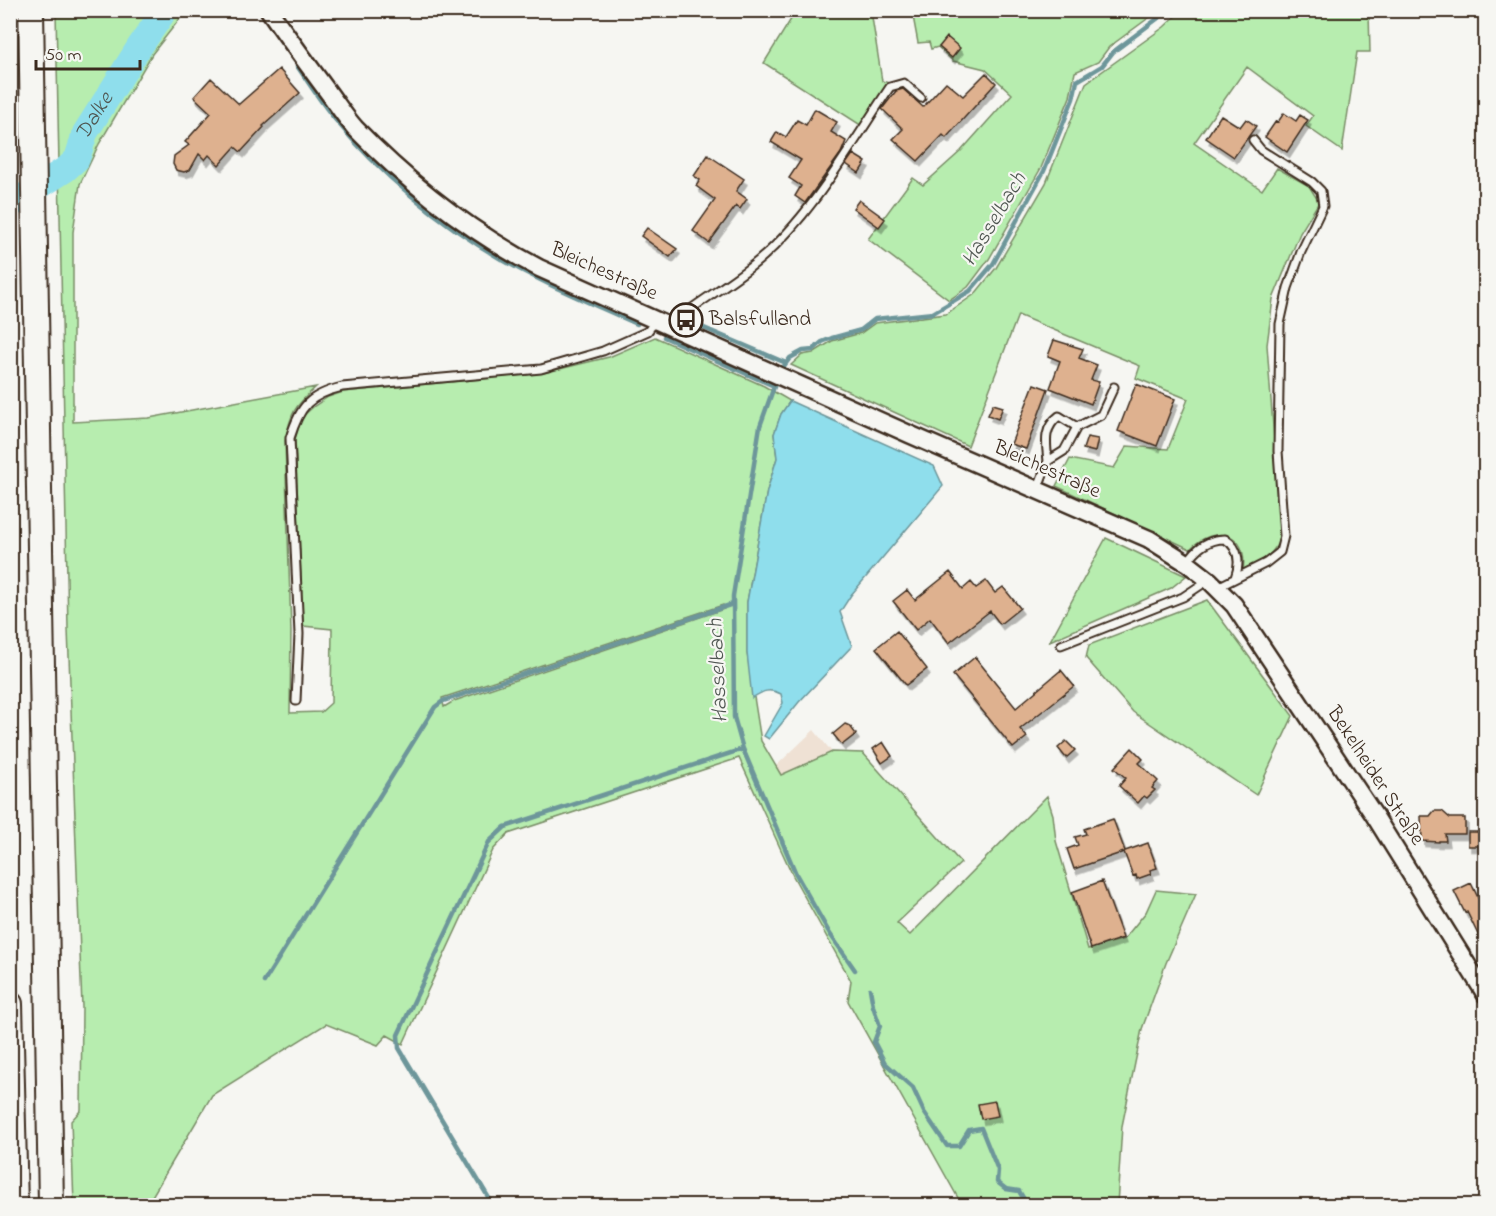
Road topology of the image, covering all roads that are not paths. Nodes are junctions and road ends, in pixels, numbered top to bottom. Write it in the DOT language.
graph roads {
  1 [pos="31,10"];
  2 [pos="269,10"];
  3 [pos="921,98"];
  4 [pos="1253,140"];
  5 [pos="656,320"];
  6 [pos="672,327"];
  7 [pos="1114,387"];
  8 [pos="1077,427"];
  9 [pos="1048,461"];
  10 [pos="1037,490"];
  11 [pos="1187,563"];
  12 [pos="1235,578"];
  13 [pos="1213,584"];
  14 [pos="1061,645"];
  15 [pos="296,701"];
  16 [pos="1485,995"];
  17 [pos="10,1004"];
  18 [pos="15,1206"];
  19 [pos="51,1206"];
  1 -- 19 [label="highway"];
  2 -- 5 [label="street, Bleichestraße"];
  3 -- 6 [label="lane"];
  4 -- 12 [label="lane"];
  5 -- 6 [label="street, Bleichestraße"];
  5 -- 15 [label="lane"];
  6 -- 10 [label="street, Bleichestraße"];
  7 -- 8 [label="lane"];
  8 -- 9 [label="lane"];
  8 -- 9 [label="lane"];
  9 -- 10 [label="lane"];
  10 -- 11 [label="street, Bleichestraße"];
  11 -- 12 [label="lane"];
  11 -- 13 [label="street, Bleichestraße"];
  12 -- 13 [label="lane"];
  13 -- 14 [label="lane"];
  13 -- 16 [label="street, Bekelheider Straße"];
  17 -- 18 [label="highway"];
}
